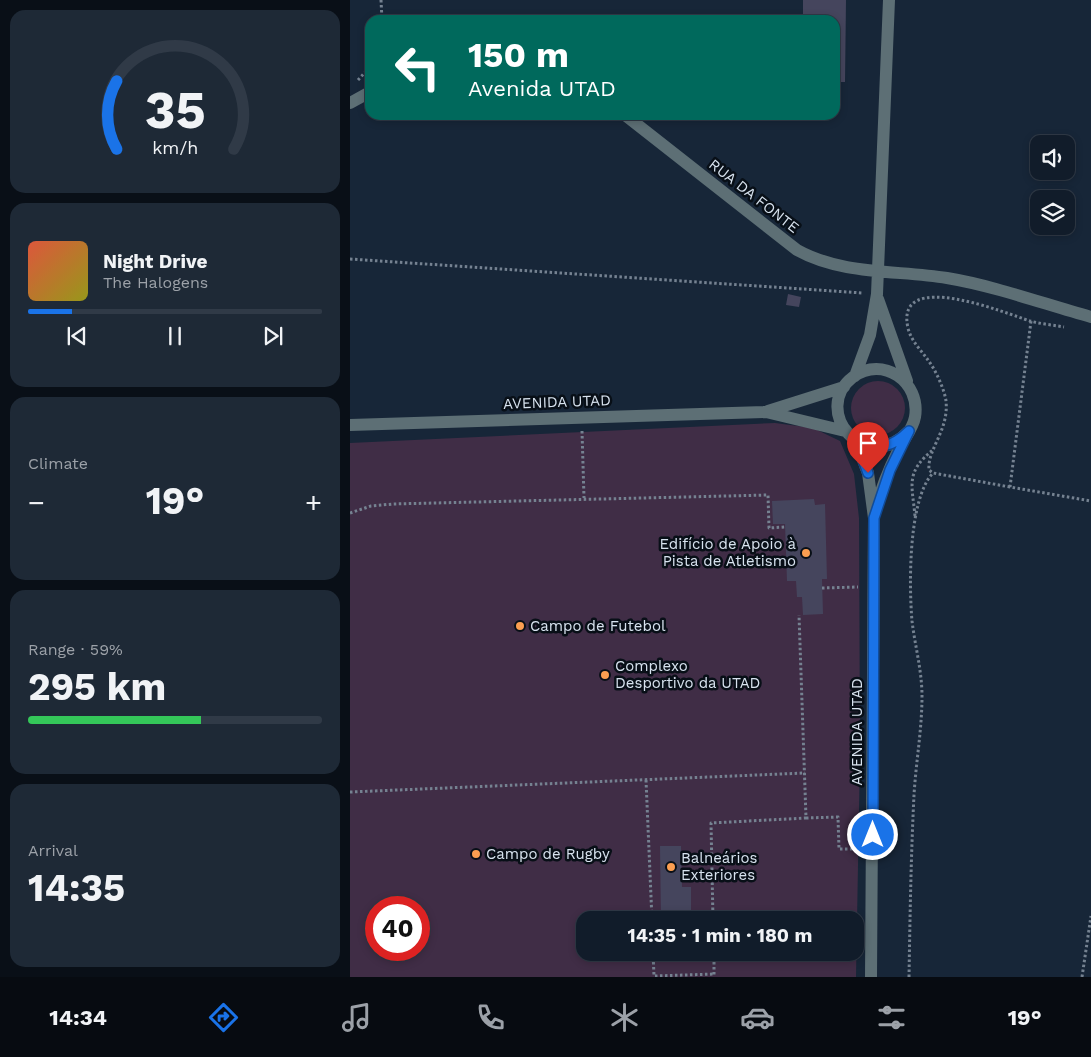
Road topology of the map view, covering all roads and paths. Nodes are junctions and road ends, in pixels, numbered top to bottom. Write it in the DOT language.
graph roads {
  1 [pos="381,0"];
  2 [pos="889,0"];
  3 [pos="382,15"];
  4 [pos="365,72"];
  5 [pos="355,82"];
  6 [pos="365,95"];
  7 [pos="350,103"];
  8 [pos="631,120"];
  9 [pos="350,259"];
  10 [pos="878,271"];
  11 [pos="877,294"];
  12 [pos="1091,317"];
  13 [pos="1031,321"];
  14 [pos="1065,327"];
  15 [pos="855,376"];
  16 [pos="908,384"];
  17 [pos="844,387"];
  18 [pos="766,412"];
  19 [pos="581,418"];
  20 [pos="350,425"];
  21 [pos="845,431"];
  22 [pos="909,431"];
  23 [pos="856,442"];
  24 [pos="934,449"];
  25 [pos="934,473"];
  26 [pos="1010,487"];
  27 [pos="584,498"];
  28 [pos="1091,501"];
  29 [pos="350,513"];
  30 [pos="874,518"];
  31 [pos="915,520"];
  32 [pos="785,527"];
  33 [pos="874,586"];
  34 [pos="822,588"];
  35 [pos="799,615"];
  36 [pos="805,773"];
  37 [pos="646,780"];
  38 [pos="350,792"];
  39 [pos="806,818"];
  40 [pos="861,848"];
  41 [pos="652,911"];
  42 [pos="713,911"];
  43 [pos="1091,916"];
  44 [pos="653,961"];
  45 [pos="714,961"];
  46 [pos="714,976"];
  47 [pos="652,977"];
  48 [pos="871,977"];
  49 [pos="909,977"];
  50 [pos="1082,977"];
  1 -- 3 [label="path"];
  2 -- 10 [label="street"];
  4 -- 5 [label="path"];
  6 -- 7 [label="street"];
  8 -- 10 [label="street, RUA DA FONTE"];
  9 -- 11 [label="path"];
  10 -- 11 [label="street"];
  10 -- 12 [label="street, RUA DA FONTE"];
  11 -- 15 [label="street"];
  11 -- 16 [label="street, AVENIDA UTAD"];
  13 -- 14 [label="path"];
  13 -- 24 [label="path"];
  13 -- 26 [label="path"];
  15 -- 16 [label="street"];
  15 -- 17 [label="street, AVENIDA UTAD"];
  16 -- 22 [label="street, AVENIDA UTAD"];
  17 -- 18 [label="street, AVENIDA UTAD"];
  17 -- 21 [label="street, AVENIDA UTAD"];
  18 -- 19 [label="street, AVENIDA UTAD"];
  18 -- 21 [label="street, AVENIDA UTAD"];
  19 -- 20 [label="street, AVENIDA UTAD"];
  19 -- 27 [label="path"];
  21 -- 23 [label="street, AVENIDA UTAD"];
  22 -- 23 [label="street"];
  22 -- 30 [label="street, AVENIDA UTAD"];
  23 -- 30 [label="street, AVENIDA UTAD"];
  24 -- 25 [label="path"];
  24 -- 31 [label="path"];
  25 -- 26 [label="path"];
  25 -- 31 [label="path"];
  26 -- 28 [label="path"];
  27 -- 29 [label="path"];
  27 -- 32 [label="path"];
  30 -- 33 [label="street, AVENIDA UTAD"];
  31 -- 49 [label="path"];
  33 -- 34 [label="path"];
  33 -- 48 [label="street, AVENIDA UTAD"];
  35 -- 36 [label="path"];
  36 -- 37 [label="path"];
  36 -- 39 [label="path"];
  37 -- 38 [label="path"];
  37 -- 41 [label="path"];
  39 -- 40 [label="path"];
  39 -- 42 [label="path"];
  43 -- 50 [label="path"];
  44 -- 47 [label="path"];
  45 -- 46 [label="path"];
  46 -- 47 [label="path"];
}
